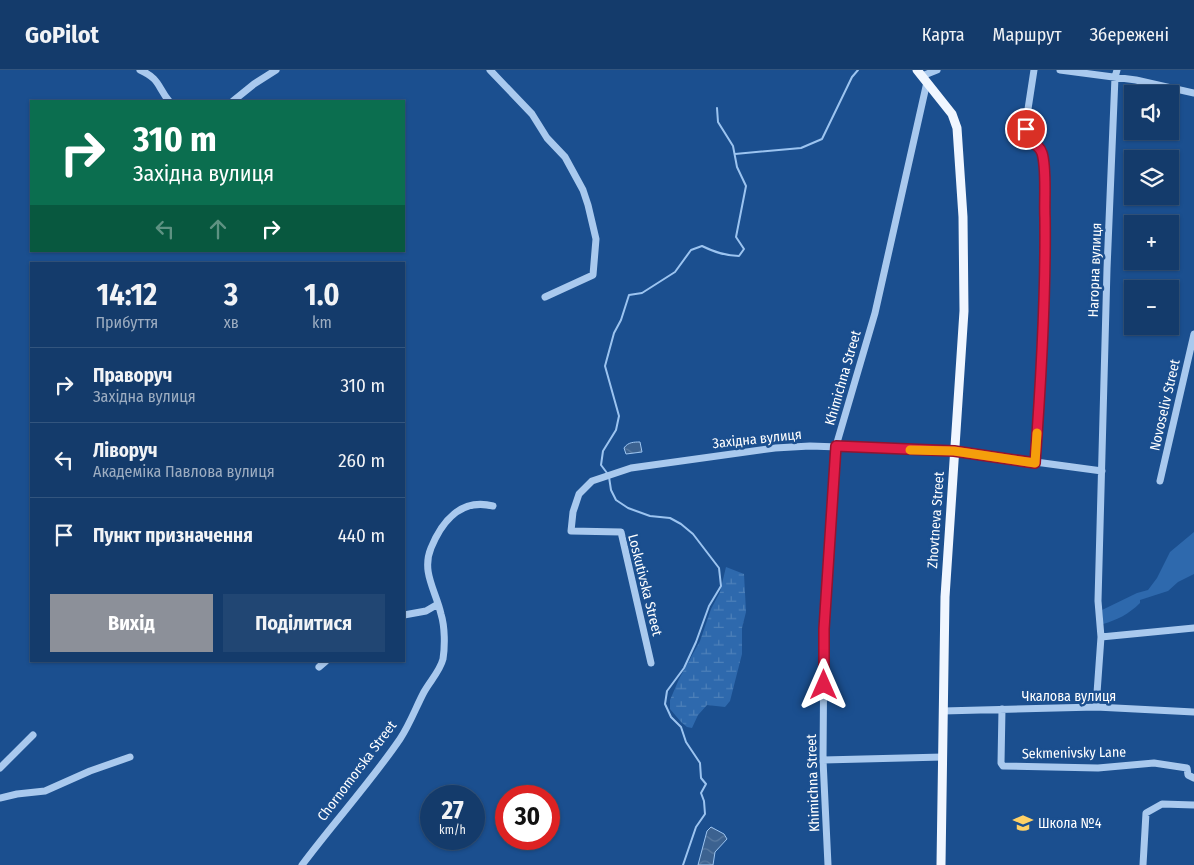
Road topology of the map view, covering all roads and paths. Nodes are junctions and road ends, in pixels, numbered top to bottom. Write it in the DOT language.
graph roads {
  1 [pos="140,70"];
  2 [pos="276,70"];
  3 [pos="490,70"];
  4 [pos="938,70"];
  5 [pos="1034,70"];
  6 [pos="1060,70"];
  7 [pos="1116,74"];
  8 [pos="922,76"];
  9 [pos="1194,93"];
  10 [pos="168,100"];
  11 [pos="234,100"];
  12 [pos="544,296"];
  13 [pos="1194,334"];
  14 [pos="836,446"];
  15 [pos="954,451"];
  16 [pos="1035,463"];
  17 [pos="1102,471"];
  18 [pos="1160,481"];
  19 [pos="493,506"];
  20 [pos="571,530"];
  21 [pos="438,604"];
  22 [pos="405,614"];
  23 [pos="1194,628"];
  24 [pos="1101,637"];
  25 [pos="325,662"];
  26 [pos="652,663"];
  27 [pos="319,666"];
  28 [pos="1096,707"];
  29 [pos="1002,709"];
  30 [pos="943,710"];
  31 [pos="1194,712"];
  32 [pos="33,735"];
  33 [pos="130,757"];
  34 [pos="943,758"];
  35 [pos="823,760"];
  36 [pos="0,768"];
  37 [pos="1194,778"];
  38 [pos="0,798"];
  39 [pos="1194,805"];
  40 [pos="302,865"];
  41 [pos="828,865"];
  42 [pos="941,865"];
  43 [pos="1143,865"];
  1 -- 10 [label="street"];
  2 -- 11 [label="street"];
  3 -- 12 [label="street"];
  4 -- 8 [label="street"];
  5 -- 16 [label="street"];
  6 -- 7 [label="street"];
  7 -- 9 [label="street"];
  7 -- 17 [label="street, Нагорна вулиця"];
  8 -- 14 [label="street, Khimichna Street"];
  8 -- 15 [label="main road, Zhovtneva Street"];
  13 -- 18 [label="street, Novoseliv Street"];
  14 -- 15 [label="street, Західна вулиця"];
  14 -- 20 [label="street, Західна вулиця"];
  14 -- 35 [label="street, Khimichna Street"];
  15 -- 16 [label="street, Західна вулиця"];
  15 -- 30 [label="main road, Zhovtneva Street"];
  16 -- 17 [label="street, Західна вулиця"];
  17 -- 24 [label="street, Нагорна вулиця"];
  19 -- 21 [label="street, Chornomorska Street"];
  20 -- 26 [label="street, Loskutivska Street"];
  21 -- 22 [label="street"];
  21 -- 40 [label="street, Chornomorska Street"];
  23 -- 24 [label="street"];
  24 -- 28 [label="street, Нагорна вулиця"];
  25 -- 27 [label="street"];
  28 -- 29 [label="street, Чкалова вулиця"];
  28 -- 31 [label="street, Чкалова вулиця"];
  29 -- 30 [label="street, Чкалова вулиця"];
  29 -- 37 [label="street, Sekmenivsky Lane"];
  30 -- 34 [label="main road, Zhovtneva Street"];
  32 -- 36 [label="street"];
  33 -- 38 [label="street"];
  34 -- 35 [label="street"];
  34 -- 42 [label="main road, Zhovtneva Street"];
  35 -- 41 [label="street, Khimichna Street"];
  39 -- 43 [label="street"];
}
